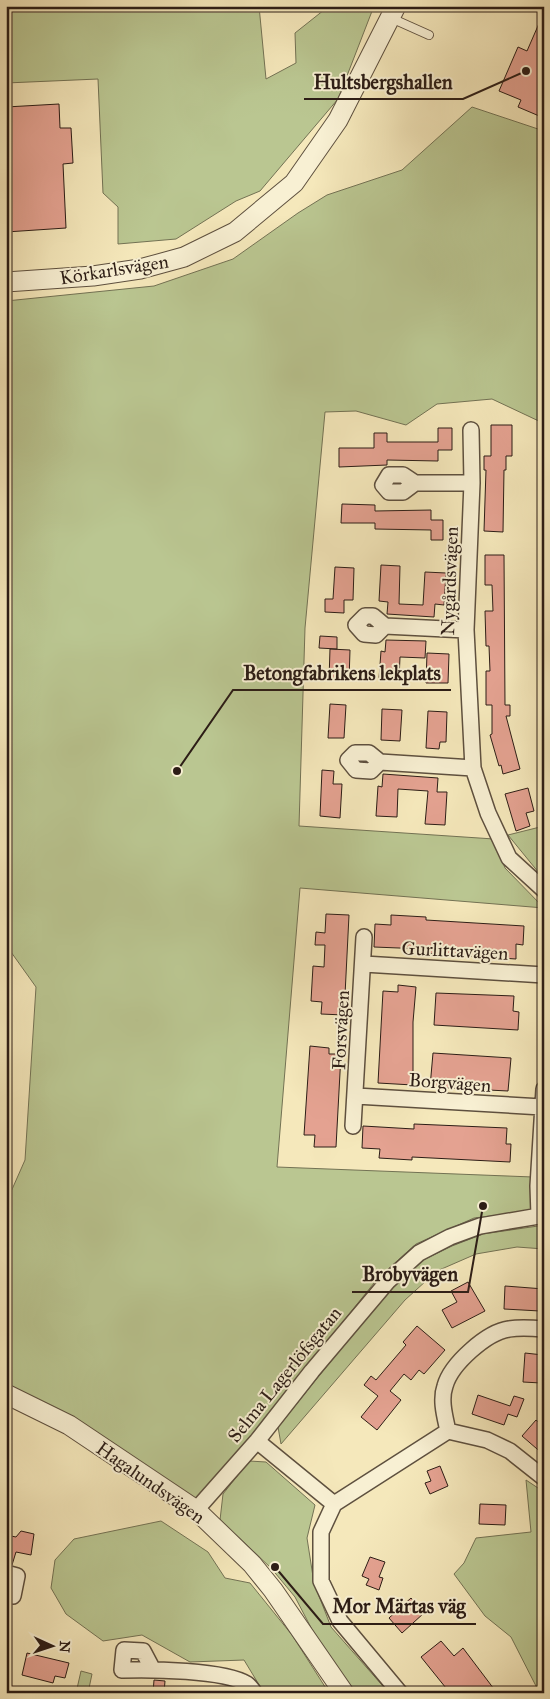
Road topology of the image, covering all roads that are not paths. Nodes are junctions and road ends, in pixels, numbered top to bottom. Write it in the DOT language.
graph roads {
  1 [pos="394,12"];
  2 [pos="430,34"];
  3 [pos="6,282"];
  4 [pos="471,430"];
  5 [pos="414,483"];
  6 [pos="472,483"];
  7 [pos="385,626"];
  8 [pos="466,630"];
  9 [pos="380,762"];
  10 [pos="473,768"];
  11 [pos="544,890"];
  12 [pos="364,936"];
  13 [pos="364,964"];
  14 [pos="544,975"];
  15 [pos="544,1089"];
  16 [pos="356,1096"];
  17 [pos="542,1107"];
  18 [pos="353,1126"];
  19 [pos="541,1217"];
  20 [pos="544,1329"];
  21 [pos="6,1394"];
  22 [pos="448,1431"];
  23 [pos="257,1441"];
  24 [pos="544,1478"];
  25 [pos="334,1504"];
  26 [pos="196,1510"];
  27 [pos="6,1573"];
  28 [pos="6,1594"];
  29 [pos="152,1668"];
  30 [pos="255,1693"];
  31 [pos="344,1693"];
  32 [pos="400,1693"];
  1 -- 2 [label="lane"];
  1 -- 3 [label="street, Körkarlsvägen"];
  4 -- 6 [label="street, Nygårdsvägen"];
  5 -- 6 [label="street"];
  6 -- 8 [label="street, Nygårdsvägen"];
  7 -- 8 [label="street"];
  8 -- 10 [label="street, Nygårdsvägen"];
  9 -- 10 [label="street"];
  10 -- 11 [label="street, Nygårdsvägen"];
  12 -- 13 [label="street, Forsvägen"];
  13 -- 14 [label="street, Gurlittavägen"];
  13 -- 16 [label="street, Forsvägen"];
  15 -- 17 [label="street"];
  16 -- 17 [label="street, Borgvägen"];
  16 -- 18 [label="street, Forsvägen"];
  17 -- 19 [label="street"];
  19 -- 23 [label="street, Selma Lagerlöfsgatan"];
  20 -- 22 [label="street"];
  21 -- 26 [label="street, Hagalundsvägen"];
  22 -- 24 [label="street"];
  22 -- 25 [label="street"];
  23 -- 25 [label="street"];
  23 -- 26 [label="street, Selma Lagerlöfsgatan"];
  25 -- 32 [label="street"];
  26 -- 31 [label="street, Hagalundsvägen"];
  27 -- 28 [label="street"];
  29 -- 30 [label="street"];
}
